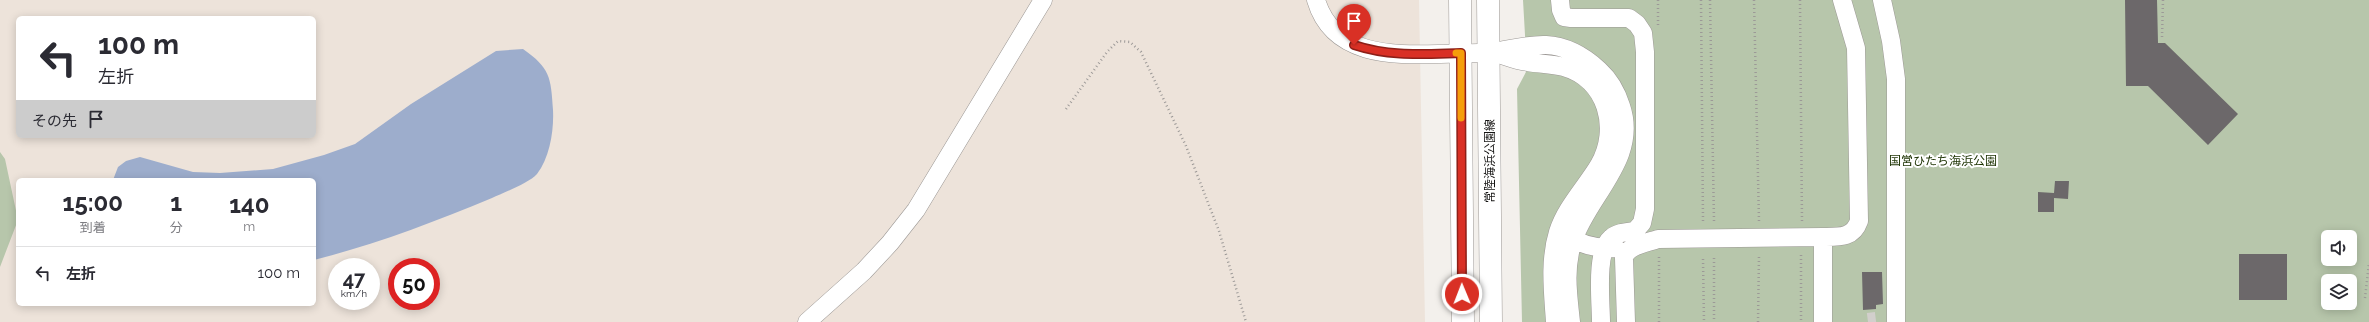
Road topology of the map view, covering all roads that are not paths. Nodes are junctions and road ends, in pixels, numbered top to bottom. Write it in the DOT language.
graph roads {
  1 [pos="1043,0"];
  2 [pos="1316,0"];
  3 [pos="1460,0"];
  4 [pos="1488,0"];
  5 [pos="1560,0"];
  6 [pos="1842,0"];
  7 [pos="1882,0"];
  8 [pos="1489,52"];
  9 [pos="1461,53"];
  10 [pos="1558,230"];
  11 [pos="1823,237"];
  12 [pos="1634,239"];
  13 [pos="1574,241"];
  14 [pos="1604,248"];
  15 [pos="807,322"];
  16 [pos="1463,322"];
  17 [pos="1491,322"];
  18 [pos="1555,322"];
  19 [pos="1571,322"];
  20 [pos="1601,322"];
  21 [pos="1626,322"];
  22 [pos="1823,322"];
  23 [pos="1896,322"];
  1 -- 15 [label="lane"];
  2 -- 9 [label="lane"];
  3 -- 9 [label="main road"];
  4 -- 8 [label="main road, 常陸海浜公園線"];
  5 -- 12 [label="lane"];
  6 -- 11 [label="lane"];
  7 -- 23 [label="lane"];
  8 -- 9 [label="lane"];
  8 -- 10 [label="lane"];
  8 -- 13 [label="lane"];
  8 -- 17 [label="main road, 常陸海浜公園線"];
  9 -- 16 [label="main road"];
  10 -- 13 [label="lane"];
  10 -- 18 [label="lane"];
  11 -- 12 [label="lane"];
  11 -- 22 [label="lane"];
  12 -- 14 [label="lane"];
  12 -- 21 [label="lane"];
  13 -- 14 [label="lane"];
  13 -- 19 [label="lane"];
  14 -- 20 [label="lane"];
}
